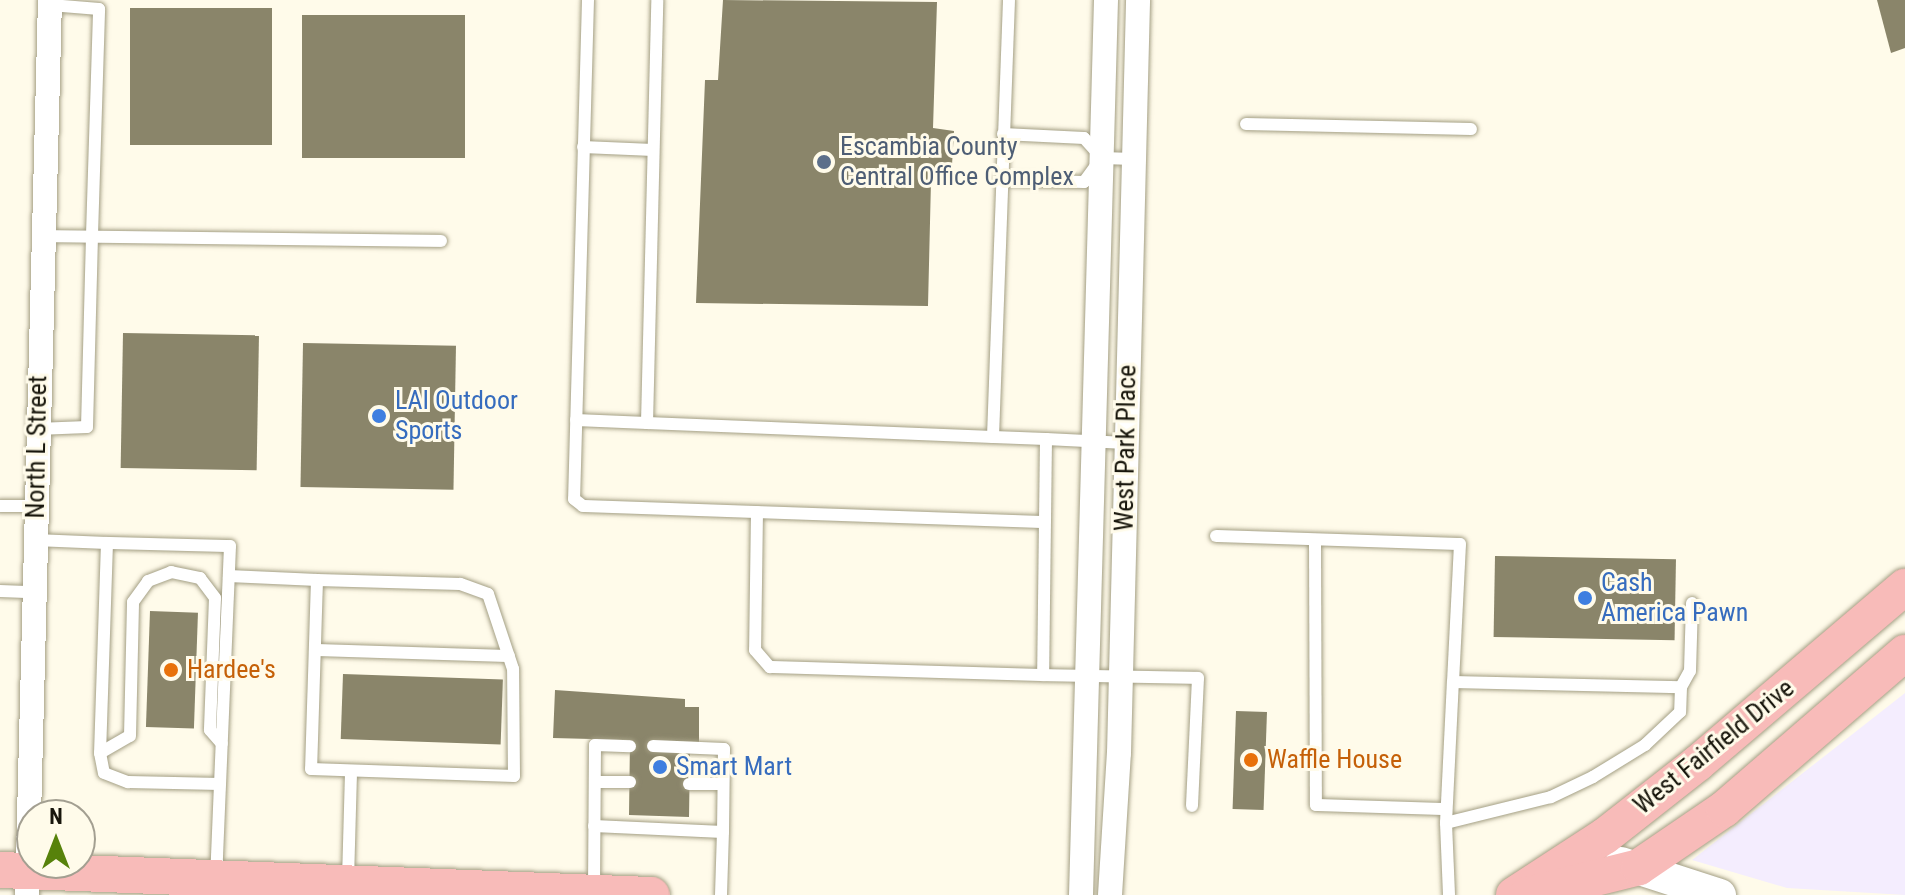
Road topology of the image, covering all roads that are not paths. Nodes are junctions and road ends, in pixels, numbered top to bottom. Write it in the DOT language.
graph roads {
  1 [pos="588,0"];
  2 [pos="657,0"];
  3 [pos="1009,0"];
  4 [pos="1106,0"];
  5 [pos="1138,0"];
  6 [pos="50,3"];
  7 [pos="1246,124"];
  8 [pos="1471,129"];
  9 [pos="1003,134"];
  10 [pos="583,147"];
  11 [pos="653,150"];
  12 [pos="1102,158"];
  13 [pos="1134,159"];
  14 [pos="1000,180"];
  15 [pos="92,235"];
  16 [pos="43,236"];
  17 [pos="441,241"];
  18 [pos="576,420"];
  19 [pos="647,423"];
  20 [pos="37,429"];
  21 [pos="993,437"];
  22 [pos="1046,439"];
  23 [pos="1095,442"];
  24 [pos="1126,443"];
  25 [pos="0,506"];
  26 [pos="35,506"];
  27 [pos="757,512"];
  28 [pos="1043,522"];
  29 [pos="1216,536"];
  30 [pos="34,540"];
  31 [pos="1315,541"];
  32 [pos="107,543"];
  33 [pos="229,576"];
  34 [pos="317,580"];
  35 [pos="1905,587"];
  36 [pos="0,591"];
  37 [pos="33,592"];
  38 [pos="1692,603"];
  39 [pos="315,650"];
  40 [pos="1905,653"];
  41 [pos="509,656"];
  42 [pos="1089,674"];
  43 [pos="1043,675"];
  44 [pos="1121,676"];
  45 [pos="1453,682"];
  46 [pos="1681,687"];
  47 [pos="222,744"];
  48 [pos="630,746"];
  49 [pos="653,746"];
  50 [pos="100,753"];
  51 [pos="351,771"];
  52 [pos="595,782"];
  53 [pos="630,782"];
  54 [pos="220,784"];
  55 [pos="689,784"];
  56 [pos="723,784"];
  57 [pos="22,799"];
  58 [pos="1192,806"];
  59 [pos="1444,809"];
  60 [pos="1446,823"];
  61 [pos="594,826"];
  62 [pos="723,832"];
  63 [pos="1576,854"];
  64 [pos="1639,867"];
  65 [pos="216,877"];
  66 [pos="96,878"];
  67 [pos="348,882"];
  68 [pos="594,894"];
  69 [pos="652,895"];
  70 [pos="721,895"];
  71 [pos="1081,895"];
  72 [pos="1110,895"];
  73 [pos="1449,895"];
  74 [pos="1514,895"];
  75 [pos="1525,895"];
  76 [pos="1720,895"];
  1 -- 10 [label="lane"];
  2 -- 11 [label="lane"];
  3 -- 9 [label="lane"];
  4 -- 12 [label="street, West Park Place"];
  5 -- 13 [label="street, West Park Place"];
  6 -- 15 [label="lane"];
  6 -- 16 [label="street, North L Street"];
  7 -- 8 [label="lane"];
  9 -- 12 [label="lane"];
  9 -- 14 [label="lane"];
  10 -- 11 [label="lane"];
  10 -- 18 [label="lane"];
  11 -- 19 [label="lane"];
  12 -- 13 [label="lane"];
  12 -- 14 [label="lane"];
  12 -- 23 [label="street, West Park Place"];
  13 -- 24 [label="street, West Park Place"];
  14 -- 21 [label="lane"];
  15 -- 16 [label="lane"];
  15 -- 17 [label="lane"];
  15 -- 20 [label="lane"];
  16 -- 20 [label="street, North L Street"];
  18 -- 19 [label="lane"];
  18 -- 27 [label="lane"];
  19 -- 21 [label="lane"];
  20 -- 26 [label="street, North L Street"];
  21 -- 22 [label="lane"];
  22 -- 23 [label="lane"];
  22 -- 28 [label="lane"];
  23 -- 24 [label="lane"];
  23 -- 42 [label="street, West Park Place"];
  24 -- 44 [label="street, West Park Place"];
  25 -- 26 [label="lane"];
  26 -- 30 [label="street, North L Street"];
  27 -- 28 [label="lane"];
  27 -- 43 [label="lane"];
  28 -- 43 [label="lane"];
  29 -- 31 [label="lane"];
  30 -- 32 [label="lane"];
  30 -- 37 [label="street, North L Street"];
  31 -- 45 [label="lane"];
  31 -- 59 [label="lane"];
  32 -- 33 [label="lane"];
  32 -- 50 [label="lane"];
  33 -- 34 [label="lane"];
  33 -- 47 [label="lane"];
  34 -- 39 [label="lane"];
  34 -- 41 [label="lane"];
  35 -- 63 [label="main road, West Fairfield Drive"];
  36 -- 37 [label="lane"];
  37 -- 57 [label="street, North L Street"];
  38 -- 46 [label="lane"];
  39 -- 41 [label="lane"];
  39 -- 51 [label="lane"];
  40 -- 64 [label="main road, West Fairfield Drive"];
  41 -- 51 [label="lane"];
  42 -- 43 [label="lane"];
  42 -- 44 [label="lane"];
  42 -- 71 [label="street, West Park Place"];
  44 -- 58 [label="lane"];
  44 -- 72 [label="street, West Park Place"];
  45 -- 46 [label="lane"];
  45 -- 59 [label="lane"];
  46 -- 60 [label="lane"];
  47 -- 50 [label="lane"];
  47 -- 54 [label="lane"];
  48 -- 52 [label="lane"];
  49 -- 56 [label="lane"];
  50 -- 54 [label="lane"];
  51 -- 67 [label="lane"];
  52 -- 53 [label="lane"];
  52 -- 61 [label="lane"];
  54 -- 65 [label="lane"];
  55 -- 56 [label="lane"];
  56 -- 62 [label="lane"];
  59 -- 60 [label="lane"];
  60 -- 73 [label="lane"];
  61 -- 62 [label="lane"];
  61 -- 68 [label="lane"];
  62 -- 70 [label="lane"];
  63 -- 64 [label="main road"];
  63 -- 74 [label="main road, West Fairfield Drive"];
  64 -- 75 [label="main road"];
  64 -- 76 [label="main road"];
  65 -- 66 [label="main road"];
  65 -- 67 [label="main road"];
  67 -- 68 [label="main road"];
  68 -- 69 [label="main road"];
}
